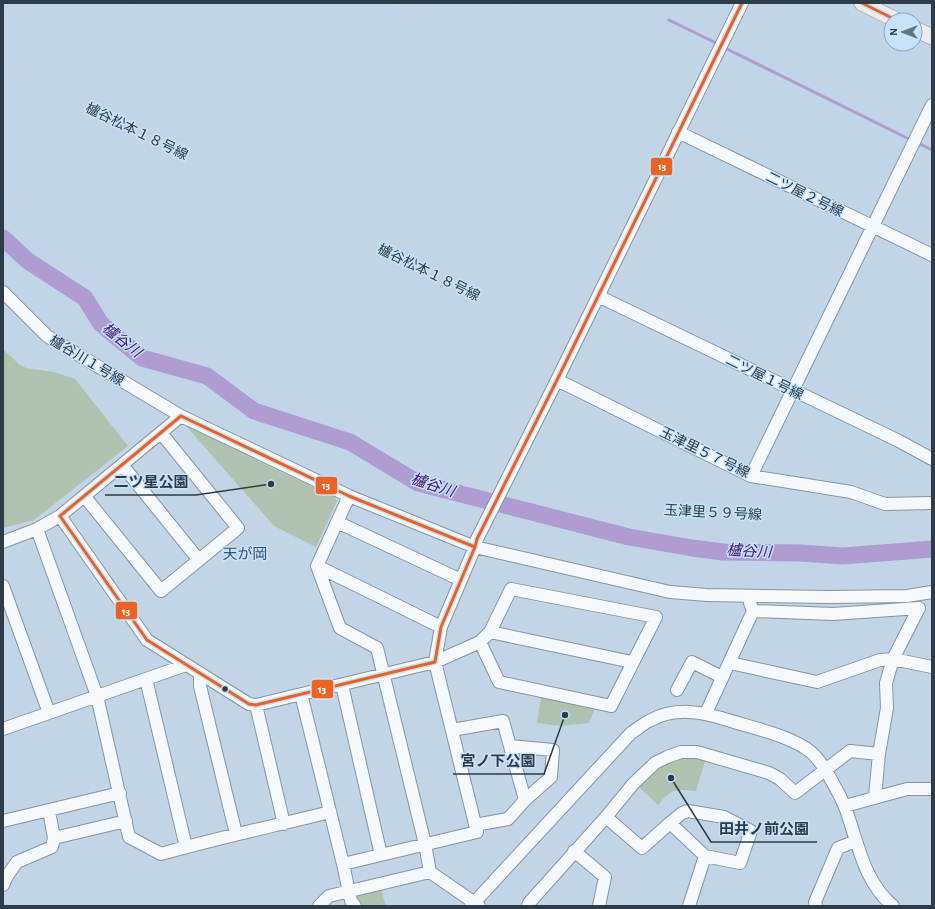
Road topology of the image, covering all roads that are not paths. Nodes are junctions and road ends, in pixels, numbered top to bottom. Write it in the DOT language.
graph roads {
  1 [pos="742,3"];
  2 [pos="862,3"];
  3 [pos="883,14"];
  4 [pos="923,33"];
  5 [pos="932,38"];
  6 [pos="932,105"];
  7 [pos="678,132"];
  8 [pos="873,227"];
  9 [pos="932,255"];
  10 [pos="3,292"];
  11 [pos="598,296"];
  12 [pos="557,380"];
  13 [pos="793,390"];
  14 [pos="181,416"];
  15 [pos="161,433"];
  16 [pos="932,459"];
  17 [pos="123,466"];
  18 [pos="751,476"];
  19 [pos="349,496"];
  20 [pos="85,497"];
  21 [pos="932,503"];
  22 [pos="60,516"];
  23 [pos="337,522"];
  24 [pos="37,529"];
  25 [pos="3,542"];
  26 [pos="476,543"];
  27 [pos="198,560"];
  28 [pos="317,566"];
  29 [pos="461,580"];
  30 [pos="3,586"];
  31 [pos="932,592"];
  32 [pos="747,596"];
  33 [pos="753,611"];
  34 [pos="441,627"];
  35 [pos="490,632"];
  36 [pos="480,642"];
  37 [pos="894,659"];
  38 [pos="435,662"];
  39 [pos="632,662"];
  40 [pos="730,663"];
  41 [pos="186,665"];
  42 [pos="932,667"];
  43 [pos="200,674"];
  44 [pos="383,675"];
  45 [pos="722,677"];
  46 [pos="146,679"];
  47 [pos="342,685"];
  48 [pos="677,690"];
  49 [pos="302,694"];
  50 [pos="97,696"];
  51 [pos="256,705"];
  52 [pos="49,713"];
  53 [pos="706,713"];
  54 [pos="3,730"];
  55 [pos="452,730"];
  56 [pos="510,746"];
  57 [pos="879,754"];
  58 [pos="826,770"];
  59 [pos="932,789"];
  60 [pos="120,793"];
  61 [pos="875,798"];
  62 [pos="525,800"];
  63 [pos="844,806"];
  64 [pos="49,811"];
  65 [pos="330,812"];
  66 [pos="606,817"];
  67 [pos="3,821"];
  68 [pos="126,821"];
  69 [pos="670,823"];
  70 [pos="284,824"];
  71 [pos="476,829"];
  72 [pos="236,834"];
  73 [pos="54,838"];
  74 [pos="856,841"];
  75 [pos="425,844"];
  76 [pos="186,847"];
  77 [pos="574,851"];
  78 [pos="381,854"];
  79 [pos="705,856"];
  80 [pos="343,864"];
  81 [pos="430,872"];
  82 [pos="3,884"];
  83 [pos="348,892"];
  84 [pos="475,905"];
  85 [pos="531,905"];
  86 [pos="319,906"];
  87 [pos="355,906"];
  88 [pos="598,906"];
  89 [pos="689,906"];
  90 [pos="816,906"];
  91 [pos="893,906"];
  1 -- 7 [label="street"];
  2 -- 3 [label="main road"];
  4 -- 5 [label="main road"];
  6 -- 8 [label="street"];
  7 -- 8 [label="street, 二ツ屋２号線"];
  7 -- 11 [label="street"];
  8 -- 9 [label="street, 二ツ屋２号線"];
  8 -- 13 [label="street"];
  10 -- 14 [label="street, 櫨谷川１号線"];
  11 -- 12 [label="street"];
  11 -- 13 [label="street, 二ツ屋１号線"];
  12 -- 18 [label="street, 玉津里５７号線"];
  12 -- 26 [label="street"];
  13 -- 16 [label="street, 二ツ屋１号線"];
  13 -- 18 [label="street"];
  14 -- 15 [label="street"];
  14 -- 19 [label="street, 櫨谷川１号線"];
  15 -- 17 [label="street"];
  15 -- 27 [label="street"];
  17 -- 20 [label="street"];
  17 -- 27 [label="street"];
  18 -- 21 [label="street, 玉津里５７号線"];
  19 -- 23 [label="street"];
  19 -- 26 [label="street, 櫨谷川１号線"];
  20 -- 22 [label="street"];
  20 -- 27 [label="street"];
  22 -- 24 [label="street"];
  22 -- 41 [label="street"];
  23 -- 28 [label="street"];
  23 -- 29 [label="street"];
  24 -- 25 [label="street"];
  24 -- 50 [label="street"];
  26 -- 29 [label="street"];
  26 -- 32 [label="street, 櫨谷川１号線"];
  28 -- 34 [label="street"];
  28 -- 44 [label="street"];
  29 -- 34 [label="street"];
  30 -- 52 [label="street"];
  31 -- 32 [label="street, 櫨谷川１号線"];
  32 -- 33 [label="street"];
  33 -- 37 [label="street"];
  33 -- 40 [label="street"];
  34 -- 38 [label="street"];
  35 -- 36 [label="street"];
  35 -- 39 [label="street"];
  35 -- 39 [label="street"];
  36 -- 38 [label="street"];
  36 -- 39 [label="street"];
  37 -- 40 [label="street"];
  37 -- 42 [label="street"];
  37 -- 57 [label="street"];
  38 -- 44 [label="street"];
  38 -- 55 [label="street"];
  40 -- 45 [label="street"];
  41 -- 43 [label="street"];
  41 -- 46 [label="street"];
  43 -- 51 [label="street"];
  43 -- 72 [label="street"];
  44 -- 47 [label="street"];
  44 -- 75 [label="street"];
  45 -- 48 [label="street"];
  45 -- 53 [label="street"];
  46 -- 50 [label="street"];
  46 -- 76 [label="street"];
  47 -- 49 [label="street"];
  47 -- 78 [label="street"];
  49 -- 51 [label="street"];
  49 -- 65 [label="street"];
  50 -- 52 [label="street"];
  50 -- 60 [label="street"];
  51 -- 70 [label="street"];
  52 -- 54 [label="street"];
  53 -- 58 [label="street"];
  53 -- 84 [label="street"];
  55 -- 56 [label="street"];
  55 -- 71 [label="street"];
  56 -- 62 [label="street"];
  56 -- 62 [label="street"];
  57 -- 58 [label="street"];
  57 -- 61 [label="street"];
  58 -- 63 [label="street"];
  58 -- 66 [label="street"];
  59 -- 61 [label="street"];
  60 -- 64 [label="street"];
  60 -- 68 [label="street"];
  61 -- 63 [label="street"];
  62 -- 71 [label="street"];
  63 -- 74 [label="street"];
  64 -- 67 [label="street"];
  64 -- 73 [label="street"];
  65 -- 70 [label="street"];
  65 -- 80 [label="street"];
  66 -- 69 [label="street"];
  66 -- 77 [label="street"];
  68 -- 73 [label="street"];
  68 -- 76 [label="street"];
  69 -- 79 [label="street"];
  69 -- 79 [label="street"];
  70 -- 72 [label="street"];
  71 -- 75 [label="street"];
  72 -- 76 [label="street"];
  73 -- 82 [label="street"];
  74 -- 90 [label="street"];
  74 -- 91 [label="street"];
  75 -- 78 [label="street"];
  75 -- 81 [label="street"];
  77 -- 85 [label="street"];
  77 -- 88 [label="street"];
  78 -- 80 [label="street"];
  79 -- 89 [label="street"];
  80 -- 83 [label="street"];
  81 -- 83 [label="street"];
  81 -- 84 [label="street"];
  83 -- 86 [label="street"];
  83 -- 87 [label="street"];
}
